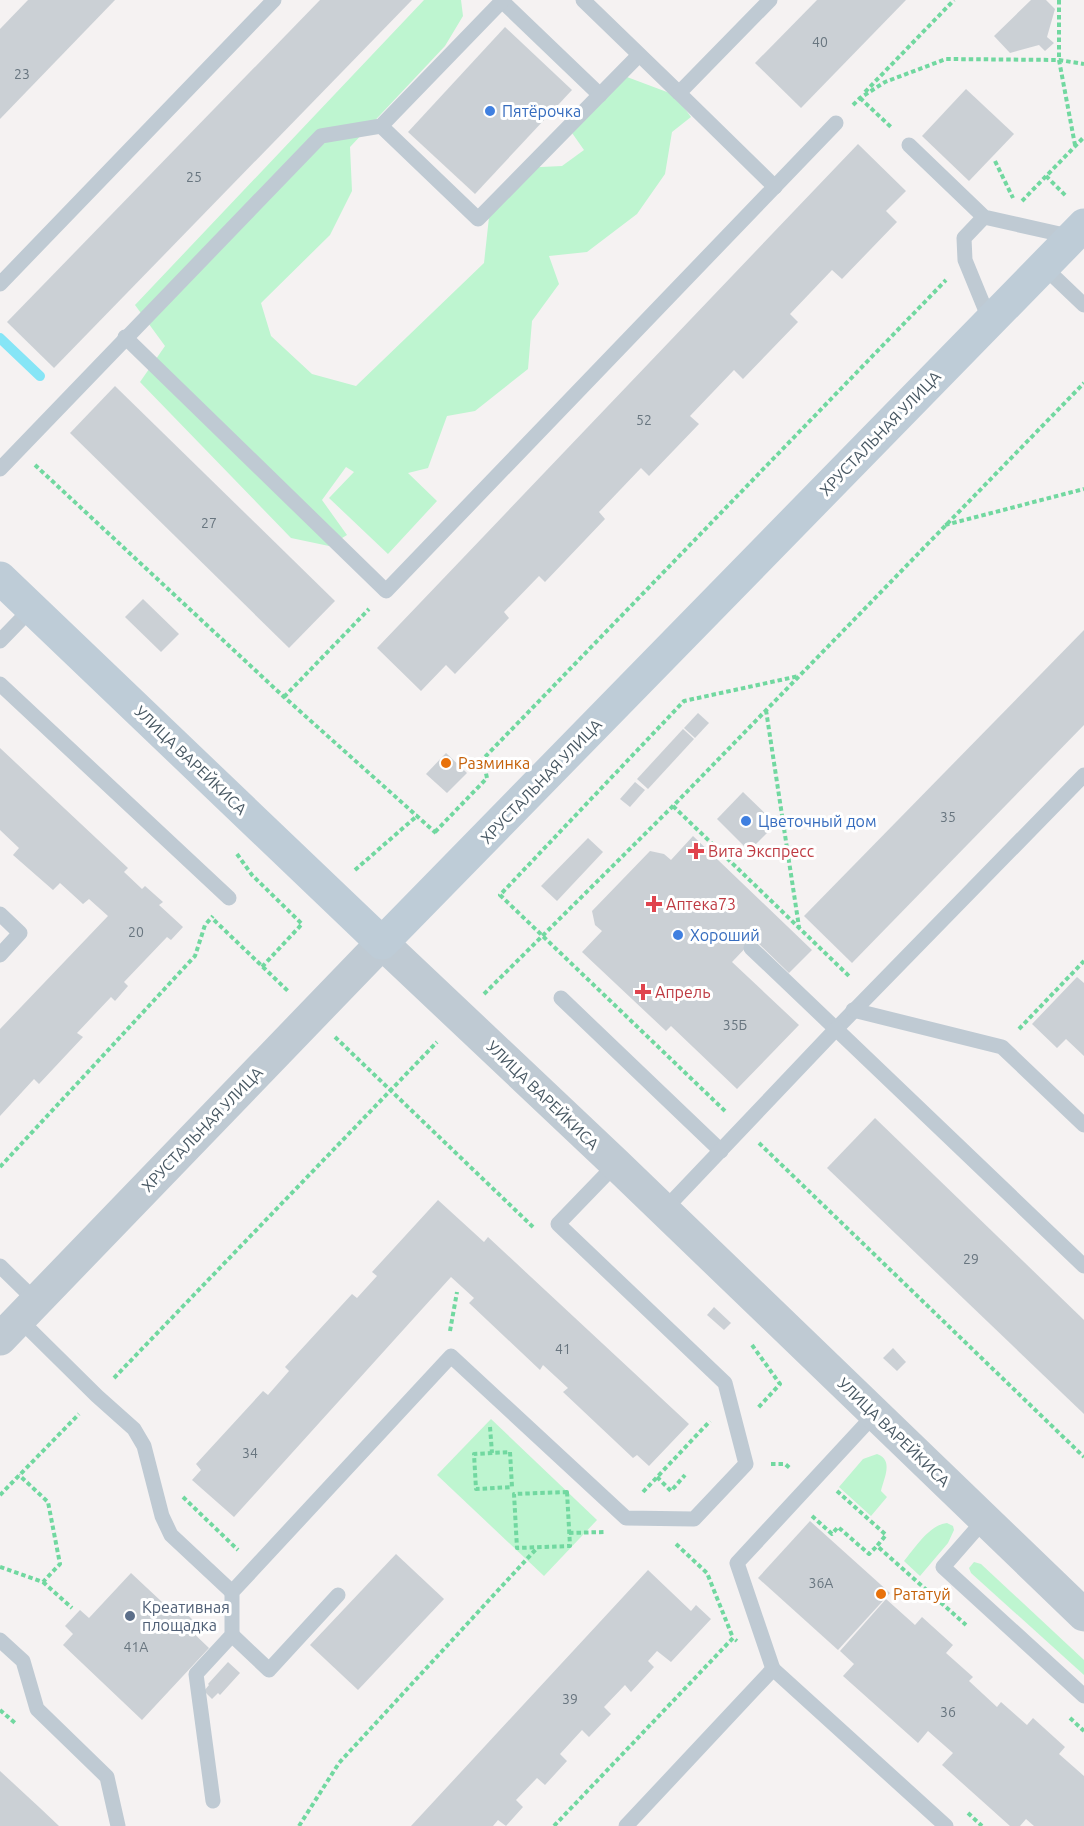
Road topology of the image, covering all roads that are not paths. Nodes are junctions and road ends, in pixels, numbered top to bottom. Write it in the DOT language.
graph roads {
  1 [pos="274,0"];
  2 [pos="583,0"];
  3 [pos="770,0"];
  4 [pos="502,1"];
  5 [pos="639,55"];
  6 [pos="679,93"];
  7 [pos="600,94"];
  8 [pos="836,123"];
  9 [pos="381,126"];
  10 [pos="909,145"];
  11 [pos="775,187"];
  12 [pos="984,217"];
  13 [pos="1078,231"];
  14 [pos="1043,266"];
  15 [pos="0,284"];
  16 [pos="1084,305"];
  17 [pos="990,321"];
  18 [pos="125,337"];
  19 [pos="0,468"];
  20 [pos="0,578"];
  21 [pos="32,608"];
  22 [pos="0,641"];
  23 [pos="0,684"];
  24 [pos="1084,775"];
  25 [pos="229,898"];
  26 [pos="0,914"];
  27 [pos="382,942"];
  28 [pos="751,948"];
  29 [pos="0,954"];
  30 [pos="561,998"];
  31 [pos="853,1010"];
  32 [pos="836,1029"];
  33 [pos="1084,1125"];
  34 [pos="721,1150"];
  35 [pos="616,1164"];
  36 [pos="664,1210"];
  37 [pos="0,1266"];
  38 [pos="1084,1266"];
  39 [pos="18,1319"];
  40 [pos="875,1414"];
  41 [pos="985,1520"];
  42 [pos="232,1592"];
  43 [pos="338,1595"];
  44 [pos="1084,1615"];
  45 [pos="232,1635"];
  46 [pos="0,1640"];
  47 [pos="773,1669"];
  48 [pos="1084,1696"];
  49 [pos="213,1801"];
  50 [pos="118,1826"];
  51 [pos="626,1826"];
  52 [pos="946,1826"];
  1 -- 15 [label="lane"];
  2 -- 5 [label="lane"];
  3 -- 6 [label="lane"];
  4 -- 7 [label="lane"];
  4 -- 9 [label="lane"];
  5 -- 6 [label="lane"];
  5 -- 7 [label="lane"];
  6 -- 11 [label="lane"];
  7 -- 9 [label="lane"];
  8 -- 11 [label="lane"];
  9 -- 18 [label="lane"];
  10 -- 12 [label="lane"];
  11 -- 18 [label="lane"];
  12 -- 13 [label="lane"];
  12 -- 17 [label="lane"];
  13 -- 14 [label="main road, ХРУСТАЛЬНАЯ УЛИЦА"];
  14 -- 16 [label="lane"];
  14 -- 17 [label="main road, ХРУСТАЛЬНАЯ УЛИЦА"];
  17 -- 27 [label="main road, ХРУСТАЛЬНАЯ УЛИЦА"];
  18 -- 19 [label="lane"];
  20 -- 21 [label="main road, УЛИЦА ВАРЕЙКИСА"];
  21 -- 22 [label="lane"];
  21 -- 27 [label="main road, УЛИЦА ВАРЕЙКИСА"];
  23 -- 25 [label="lane"];
  24 -- 31 [label="lane"];
  26 -- 29 [label="lane"];
  27 -- 35 [label="street, УЛИЦА ВАРЕЙКИСА"];
  27 -- 39 [label="street, ХРУСТАЛЬНАЯ УЛИЦА"];
  28 -- 32 [label="lane"];
  30 -- 34 [label="lane"];
  31 -- 32 [label="lane"];
  31 -- 33 [label="lane"];
  32 -- 34 [label="lane"];
  32 -- 38 [label="lane"];
  34 -- 36 [label="lane"];
  35 -- 36 [label="street, УЛИЦА ВАРЕЙКИСА"];
  35 -- 42 [label="lane"];
  36 -- 40 [label="street, УЛИЦА ВАРЕЙКИСА"];
  37 -- 39 [label="lane"];
  39 -- 42 [label="lane"];
  40 -- 41 [label="street, УЛИЦА ВАРЕЙКИСА"];
  40 -- 47 [label="lane"];
  41 -- 44 [label="street, УЛИЦА ВАРЕЙКИСА"];
  41 -- 48 [label="lane"];
  42 -- 45 [label="lane"];
  43 -- 45 [label="lane"];
  45 -- 49 [label="lane"];
  46 -- 50 [label="lane"];
  47 -- 51 [label="lane"];
  47 -- 52 [label="lane"];
}
